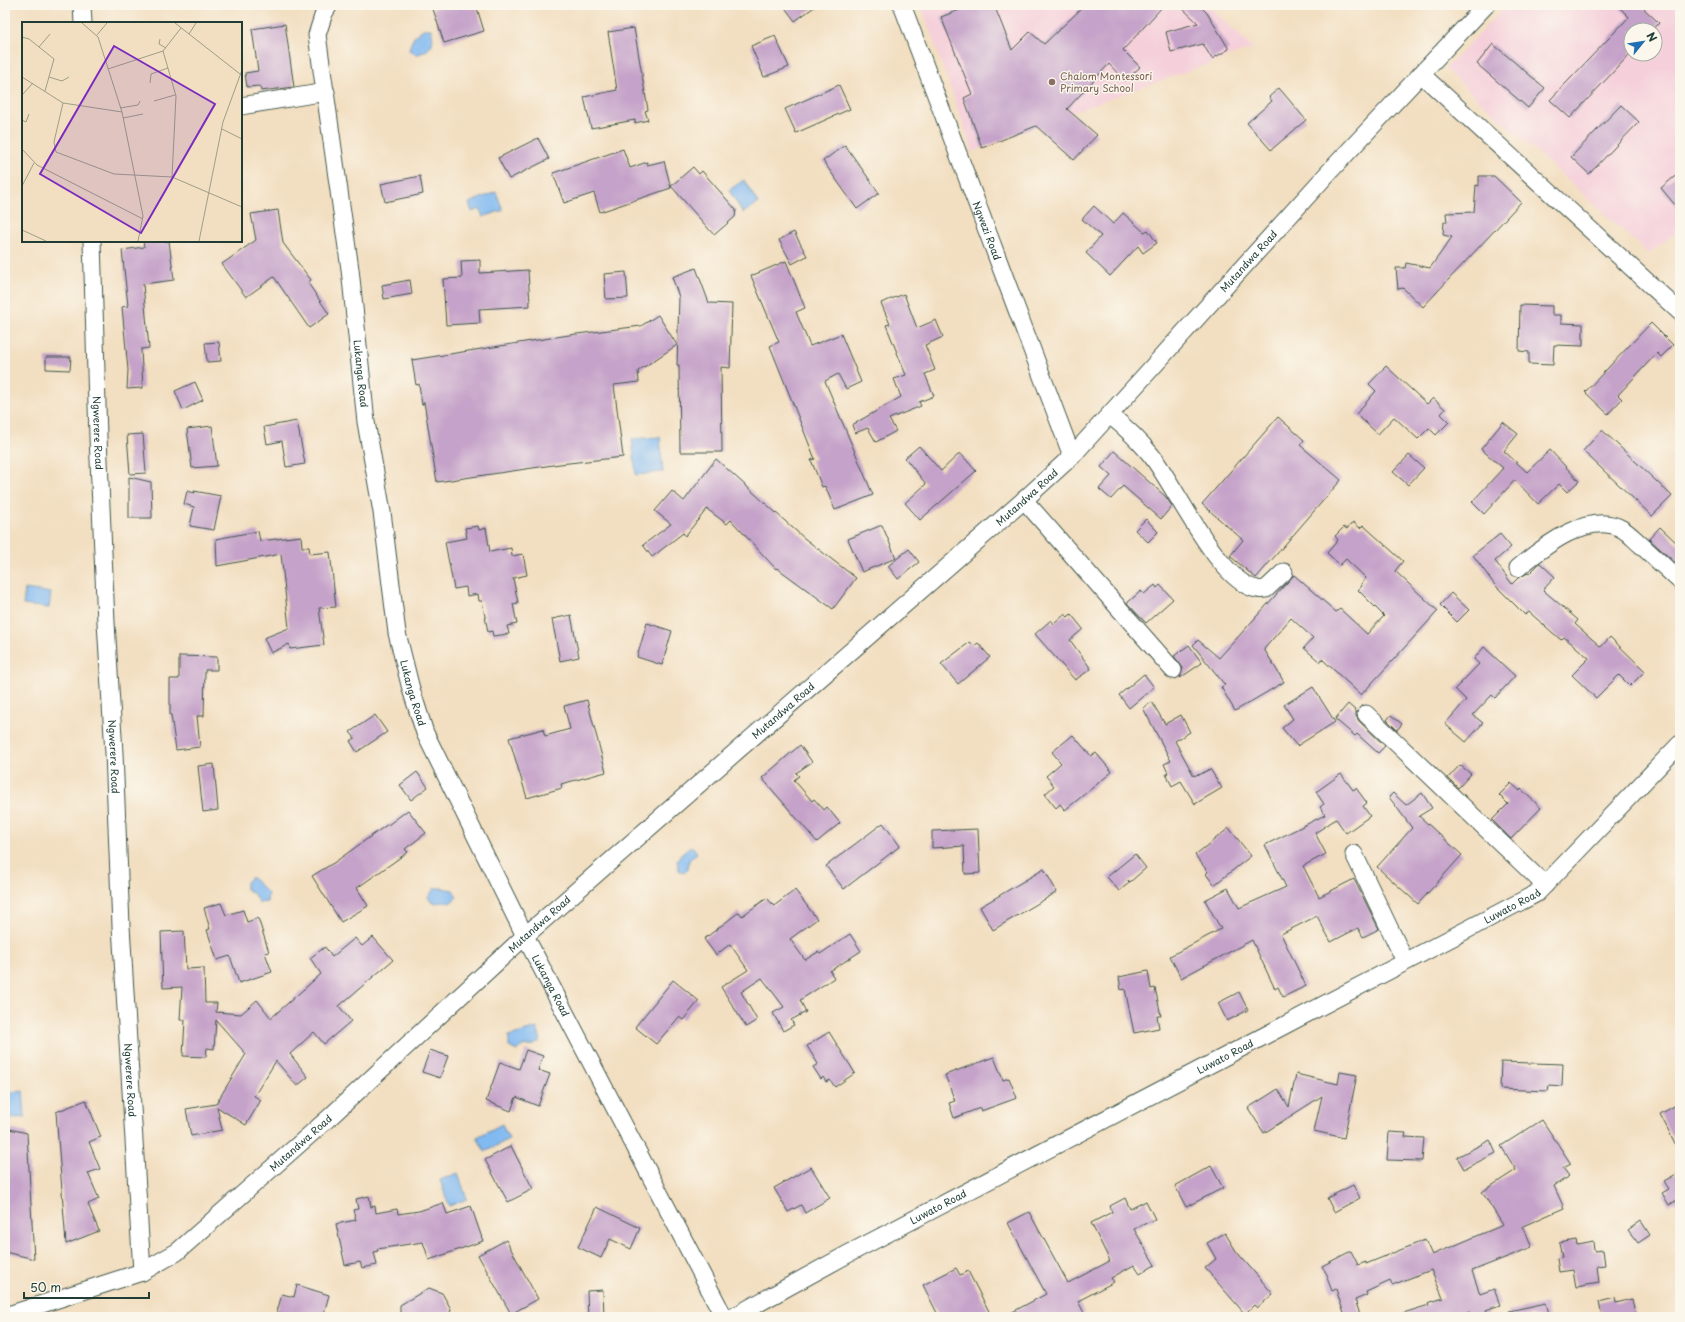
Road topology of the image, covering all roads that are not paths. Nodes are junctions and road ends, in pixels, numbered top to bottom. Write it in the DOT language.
graph roads {
  1 [pos="82,5"];
  2 [pos="329,5"];
  3 [pos="902,5"];
  4 [pos="1486,5"];
  5 [pos="83,22"];
  6 [pos="1421,74"];
  7 [pos="326,92"];
  8 [pos="242,106"];
  9 [pos="92,242"];
  10 [pos="1680,312"];
  11 [pos="1110,415"];
  12 [pos="1072,456"];
  13 [pos="1024,500"];
  14 [pos="1518,568"];
  15 [pos="1284,572"];
  16 [pos="1680,581"];
  17 [pos="1173,670"];
  18 [pos="1366,714"];
  19 [pos="1680,744"];
  20 [pos="1354,854"];
  21 [pos="1544,884"];
  22 [pos="525,936"];
  23 [pos="1405,961"];
  24 [pos="142,1272"];
  25 [pos="5,1316"];
  26 [pos="724,1317"];
  27 [pos="733,1317"];
  1 -- 5 [label="street"];
  2 -- 7 [label="street, Lukanga Road"];
  3 -- 12 [label="street, Ngwezi Road"];
  4 -- 6 [label="street, Mutandwa Road"];
  6 -- 10 [label="street"];
  6 -- 11 [label="street, Mutandwa Road"];
  7 -- 8 [label="street"];
  7 -- 22 [label="street, Lukanga Road"];
  9 -- 24 [label="street, Ngwerere Road"];
  11 -- 12 [label="street, Mutandwa Road"];
  11 -- 15 [label="street"];
  12 -- 13 [label="street, Mutandwa Road"];
  13 -- 17 [label="street"];
  13 -- 22 [label="street, Mutandwa Road"];
  14 -- 16 [label="street"];
  18 -- 21 [label="street"];
  19 -- 21 [label="street, Luwato Road"];
  20 -- 23 [label="street"];
  21 -- 23 [label="street, Luwato Road"];
  22 -- 24 [label="street, Mutandwa Road"];
  22 -- 26 [label="street, Lukanga Road"];
  23 -- 27 [label="street, Luwato Road"];
  24 -- 25 [label="street, Mutandwa Road"];
}
